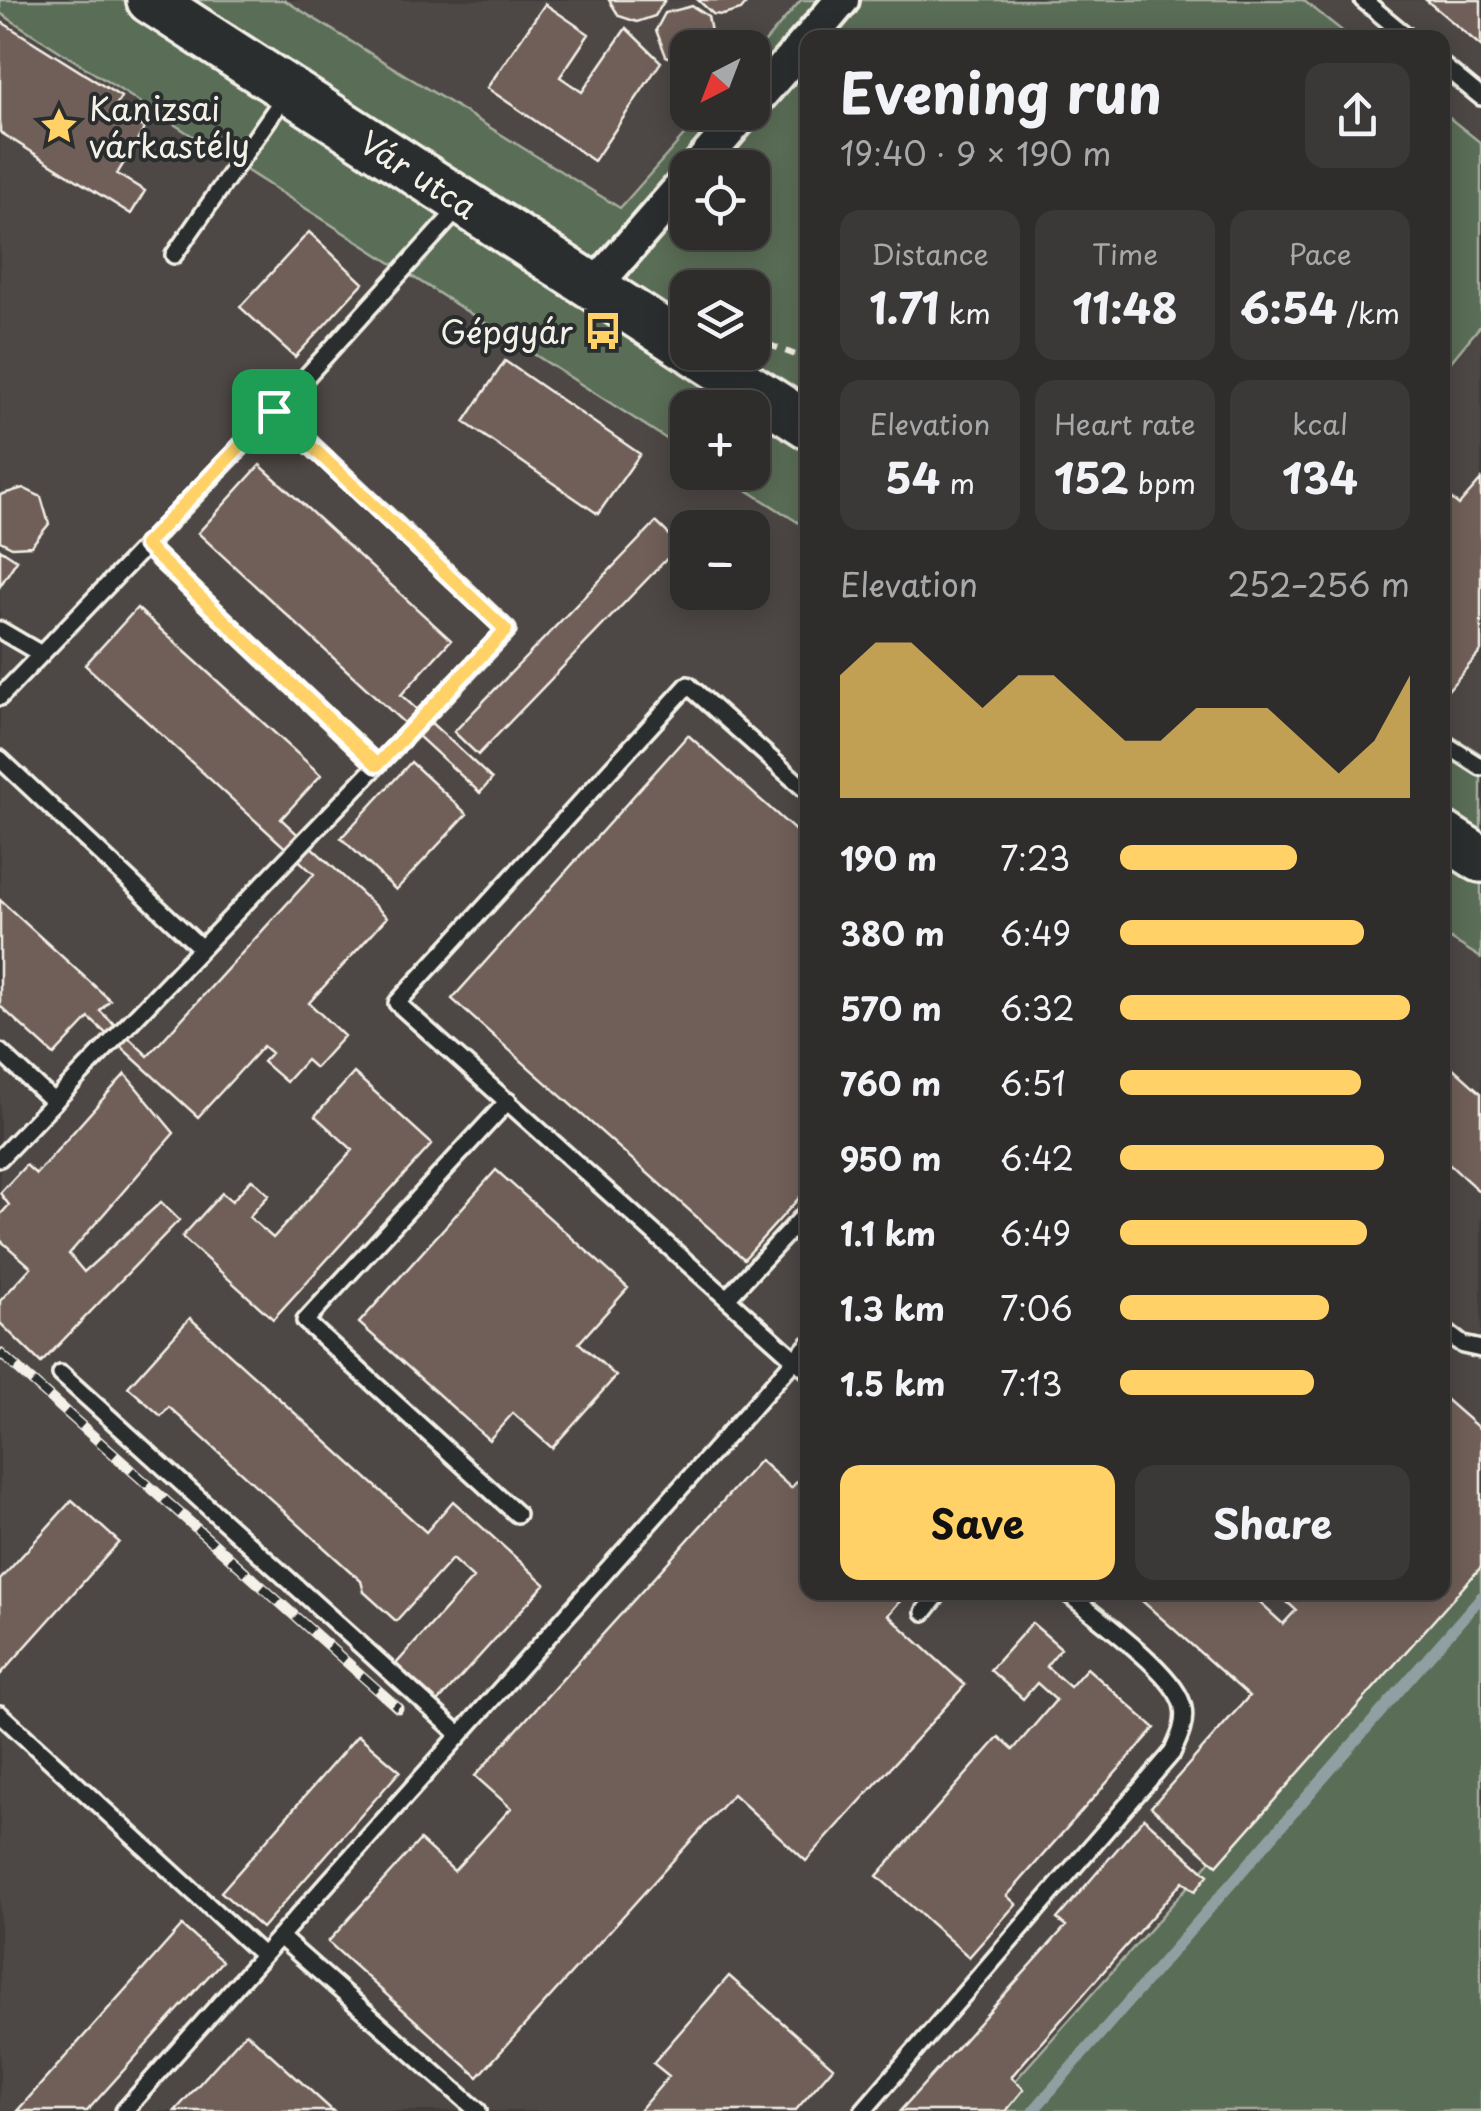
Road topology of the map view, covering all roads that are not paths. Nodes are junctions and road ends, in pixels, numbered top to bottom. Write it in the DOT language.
graph roads {
  1 [pos="150,0"];
  2 [pos="842,0"];
  3 [pos="1363,0"];
  4 [pos="817,30"];
  5 [pos="1399,30"];
  6 [pos="800,49"];
  7 [pos="1450,72"];
  8 [pos="770,83"];
  9 [pos="289,91"];
  10 [pos="1481,97"];
  11 [pos="730,130"];
  12 [pos="712,150"];
  13 [pos="670,199"];
  14 [pos="462,205"];
  15 [pos="174,255"];
  16 [pos="593,288"];
  17 [pos="670,337"];
  18 [pos="722,370"];
  19 [pos="274,411"];
  20 [pos="800,421"];
  21 [pos="145,545"];
  22 [pos="0,630"];
  23 [pos="41,654"];
  24 [pos="0,697"];
  25 [pos="1450,747"];
  26 [pos="0,759"];
  27 [pos="377,765"];
  28 [pos="1481,766"];
  29 [pos="800,785"];
  30 [pos="1450,839"];
  31 [pos="1481,859"];
  32 [pos="202,948"];
  33 [pos="0,1052"];
  34 [pos="508,1101"];
  35 [pos="54,1102"];
  36 [pos="0,1158"];
  37 [pos="800,1219"];
  38 [pos="726,1298"];
  39 [pos="1450,1335"];
  40 [pos="1481,1349"];
  41 [pos="800,1354"];
  42 [pos="794,1360"];
  43 [pos="800,1365"];
  44 [pos="62,1374"];
  45 [pos="517,1514"];
  46 [pos="934,1600"];
  47 [pos="1075,1600"];
  48 [pos="924,1612"];
  49 [pos="0,1714"];
  50 [pos="459,1734"];
  51 [pos="280,1936"];
  52 [pos="262,1956"];
  53 [pos="124,2111"];
  54 [pos="478,2111"];
  55 [pos="863,2111"];
  1 -- 9 [label="main road, Vár utca"];
  2 -- 4 [label="street"];
  3 -- 5 [label="lane"];
  6 -- 8 [label="street"];
  7 -- 10 [label="lane"];
  9 -- 14 [label="main road, Vár utca"];
  9 -- 15 [label="lane"];
  11 -- 12 [label="street"];
  13 -- 16 [label="street"];
  14 -- 16 [label="main road, Vár utca"];
  14 -- 19 [label="lane"];
  16 -- 17 [label="main road, Vár utca"];
  18 -- 20 [label="main road"];
  19 -- 21 [label="lane"];
  19 -- 27 [label="lane"];
  21 -- 23 [label="lane"];
  21 -- 27 [label="lane"];
  22 -- 23 [label="lane"];
  23 -- 24 [label="lane"];
  25 -- 28 [label="lane"];
  26 -- 32 [label="lane"];
  27 -- 32 [label="lane"];
  29 -- 34 [label="lane"];
  30 -- 31 [label="main road"];
  32 -- 35 [label="lane"];
  33 -- 35 [label="lane"];
  34 -- 38 [label="lane"];
  34 -- 45 [label="lane"];
  35 -- 36 [label="lane"];
  37 -- 38 [label="lane"];
  38 -- 42 [label="lane"];
  39 -- 40 [label="lane"];
  41 -- 42 [label="lane"];
  42 -- 43 [label="lane"];
  42 -- 50 [label="lane"];
  44 -- 50 [label="lane"];
  46 -- 48 [label="lane"];
  47 -- 55 [label="lane"];
  49 -- 52 [label="lane"];
  50 -- 51 [label="lane"];
  51 -- 52 [label="lane"];
  51 -- 54 [label="lane"];
  52 -- 53 [label="lane"];
}
